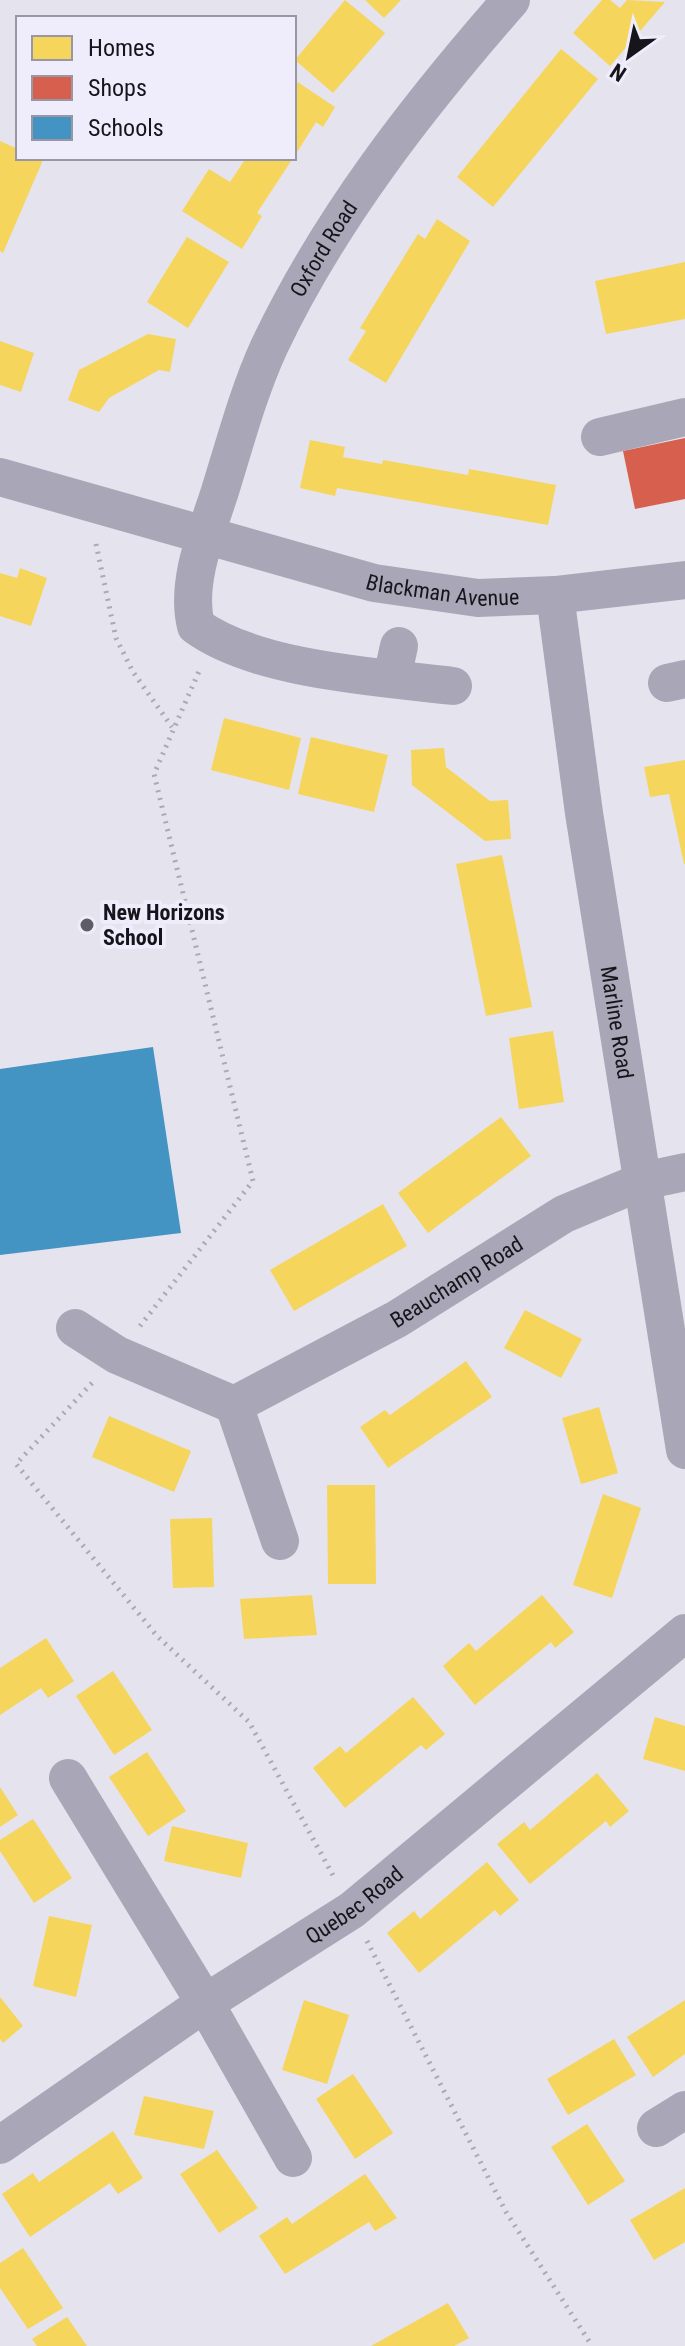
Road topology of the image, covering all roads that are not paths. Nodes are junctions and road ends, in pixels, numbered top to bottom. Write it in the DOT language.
graph roads {
  1 [pos="511,0"];
  2 [pos="685,417"];
  3 [pos="600,437"];
  4 [pos="0,477"];
  5 [pos="206,537"];
  6 [pos="685,580"];
  7 [pos="555,595"];
  8 [pos="453,686"];
  9 [pos="685,1172"];
  10 [pos="643,1181"];
  11 [pos="75,1328"];
  12 [pos="234,1405"];
  13 [pos="685,1450"];
  14 [pos="280,1541"];
  15 [pos="685,1633"];
  16 [pos="68,1778"];
  17 [pos="205,2003"];
  18 [pos="0,2145"];
  19 [pos="293,2158"];
  1 -- 5 [label="street, Oxford Road"];
  2 -- 3 [label="street"];
  4 -- 5 [label="street, Blackman Avenue"];
  5 -- 7 [label="street, Blackman Avenue"];
  5 -- 8 [label="street"];
  6 -- 7 [label="street, Blackman Avenue"];
  7 -- 10 [label="street, Marline Road"];
  9 -- 10 [label="street, Beauchamp Road"];
  10 -- 12 [label="street, Beauchamp Road"];
  10 -- 13 [label="street, Marline Road"];
  11 -- 12 [label="street"];
  12 -- 14 [label="street"];
  15 -- 17 [label="street, Quebec Road"];
  16 -- 17 [label="street"];
  17 -- 18 [label="street, Quebec Road"];
  17 -- 19 [label="street"];
}
